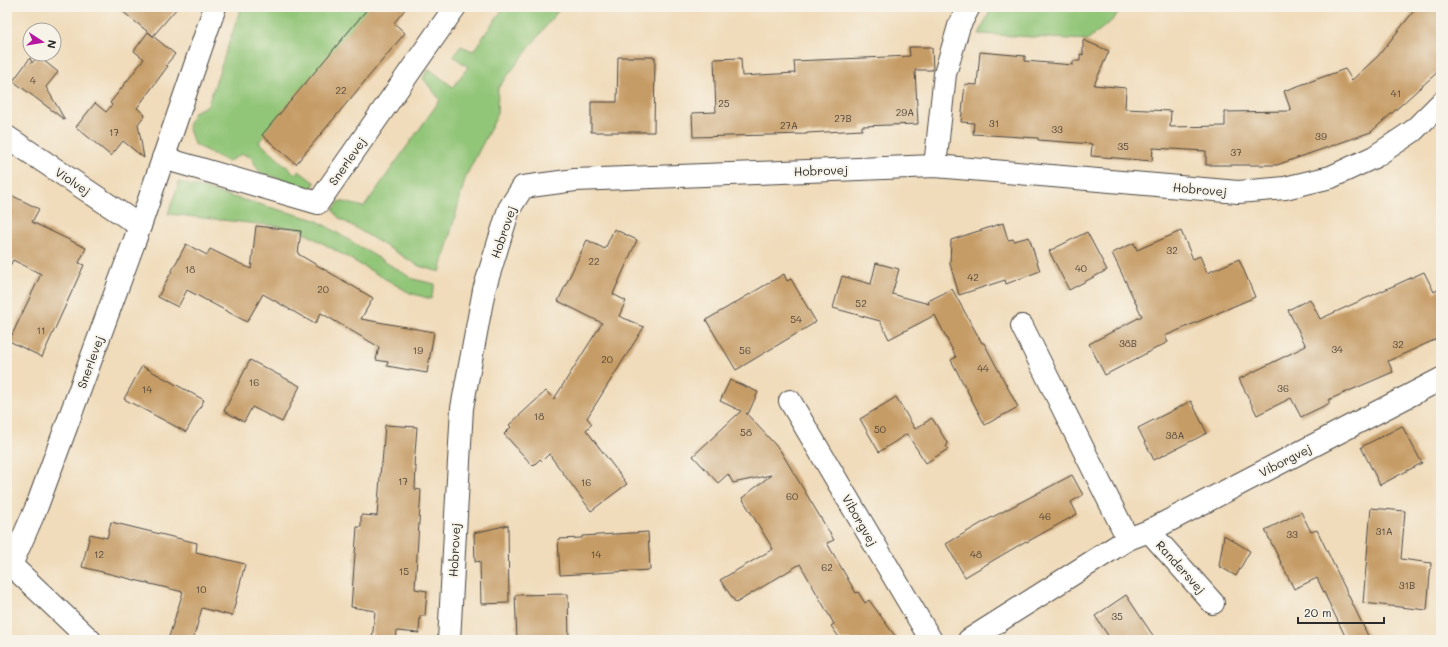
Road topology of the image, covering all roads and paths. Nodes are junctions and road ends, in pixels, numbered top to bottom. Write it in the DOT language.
graph roads {
  1 [pos="215,7"];
  2 [pos="455,7"];
  3 [pos="969,7"];
  4 [pos="1441,103"];
  5 [pos="7,137"];
  6 [pos="163,158"];
  7 [pos="935,166"];
  8 [pos="140,226"];
  9 [pos="1022,326"];
  10 [pos="1441,379"];
  11 [pos="790,401"];
  12 [pos="1149,531"];
  13 [pos="1128,540"];
  14 [pos="9,567"];
  15 [pos="1213,603"];
  16 [pos="90,640"];
  17 [pos="448,640"];
  18 [pos="930,640"];
  19 [pos="969,640"];
  1 -- 6 [label="street, Snerlevej"];
  2 -- 6 [label="street, Snerlevej"];
  3 -- 7 [label="street"];
  4 -- 7 [label="street, Hobrovej"];
  5 -- 8 [label="street, Violvej"];
  6 -- 8 [label="street, Snerlevej"];
  7 -- 17 [label="street, Hobrovej"];
  8 -- 14 [label="street, Snerlevej"];
  9 -- 13 [label="street"];
  10 -- 12 [label="street, Viborgvej"];
  11 -- 18 [label="street, Viborgvej"];
  12 -- 13 [label="street, Viborgvej"];
  12 -- 15 [label="street, Randersvej"];
  13 -- 19 [label="street, Viborgvej"];
  14 -- 16 [label="street, Snerlevej"];
}
